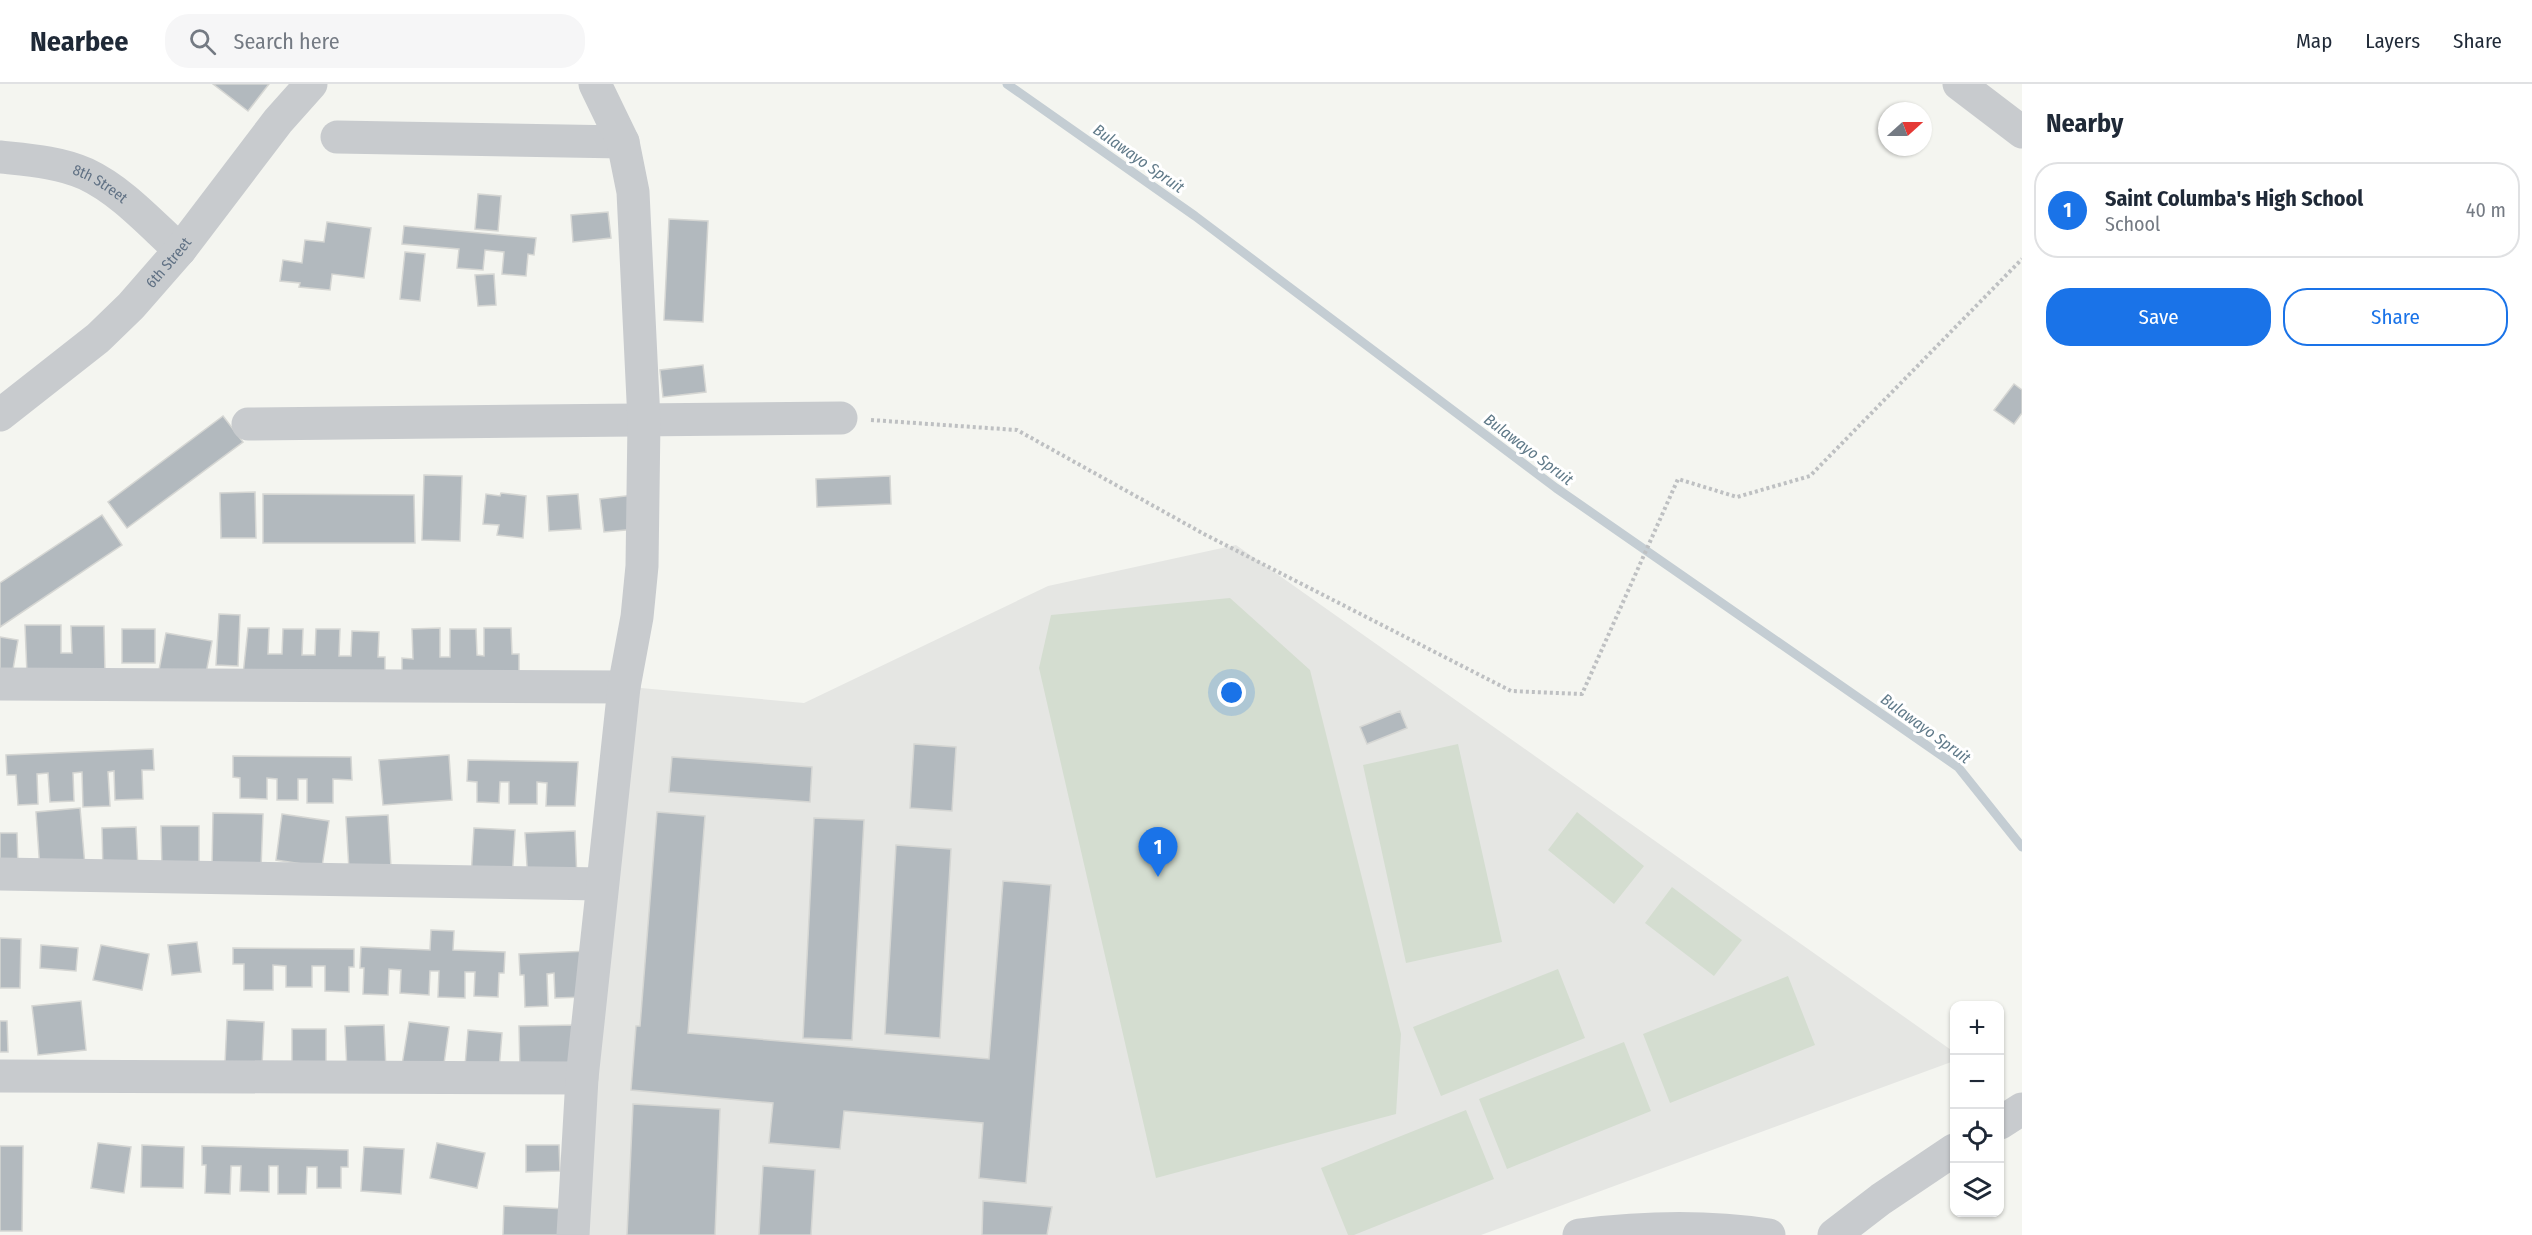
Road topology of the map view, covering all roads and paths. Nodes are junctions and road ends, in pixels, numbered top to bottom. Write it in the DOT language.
graph roads {
  1 [pos="311,84"];
  2 [pos="595,84"];
  3 [pos="1959,84"];
  4 [pos="2022,132"];
  5 [pos="337,136"];
  6 [pos="623,142"];
  7 [pos="0,156"];
  8 [pos="180,250"];
  9 [pos="2022,259"];
  10 [pos="0,415"];
  11 [pos="841,418"];
  12 [pos="644,421"];
  13 [pos="248,424"];
  14 [pos="0,684"];
  15 [pos="624,687"];
  16 [pos="0,874"];
  17 [pos="602,884"];
  18 [pos="0,1076"];
  19 [pos="582,1078"];
  20 [pos="2022,1109"];
  21 [pos="2004,1120"];
  22 [pos="1950,1153"];
  23 [pos="573,1235"];
  24 [pos="1579,1235"];
  25 [pos="1769,1235"];
  26 [pos="1834,1235"];
  1 -- 8 [label="street, 6th Street"];
  2 -- 6 [label="street"];
  3 -- 4 [label="street"];
  5 -- 6 [label="street"];
  6 -- 12 [label="street"];
  7 -- 8 [label="street, 8th Street"];
  8 -- 10 [label="street, 6th Street"];
  9 -- 11 [label="path"];
  11 -- 12 [label="street"];
  12 -- 13 [label="street"];
  12 -- 15 [label="street"];
  14 -- 15 [label="street"];
  15 -- 17 [label="street"];
  16 -- 17 [label="street"];
  17 -- 19 [label="street"];
  18 -- 19 [label="street"];
  19 -- 23 [label="street"];
  20 -- 21 [label="street"];
  22 -- 26 [label="street"];
  24 -- 25 [label="street"];
}
